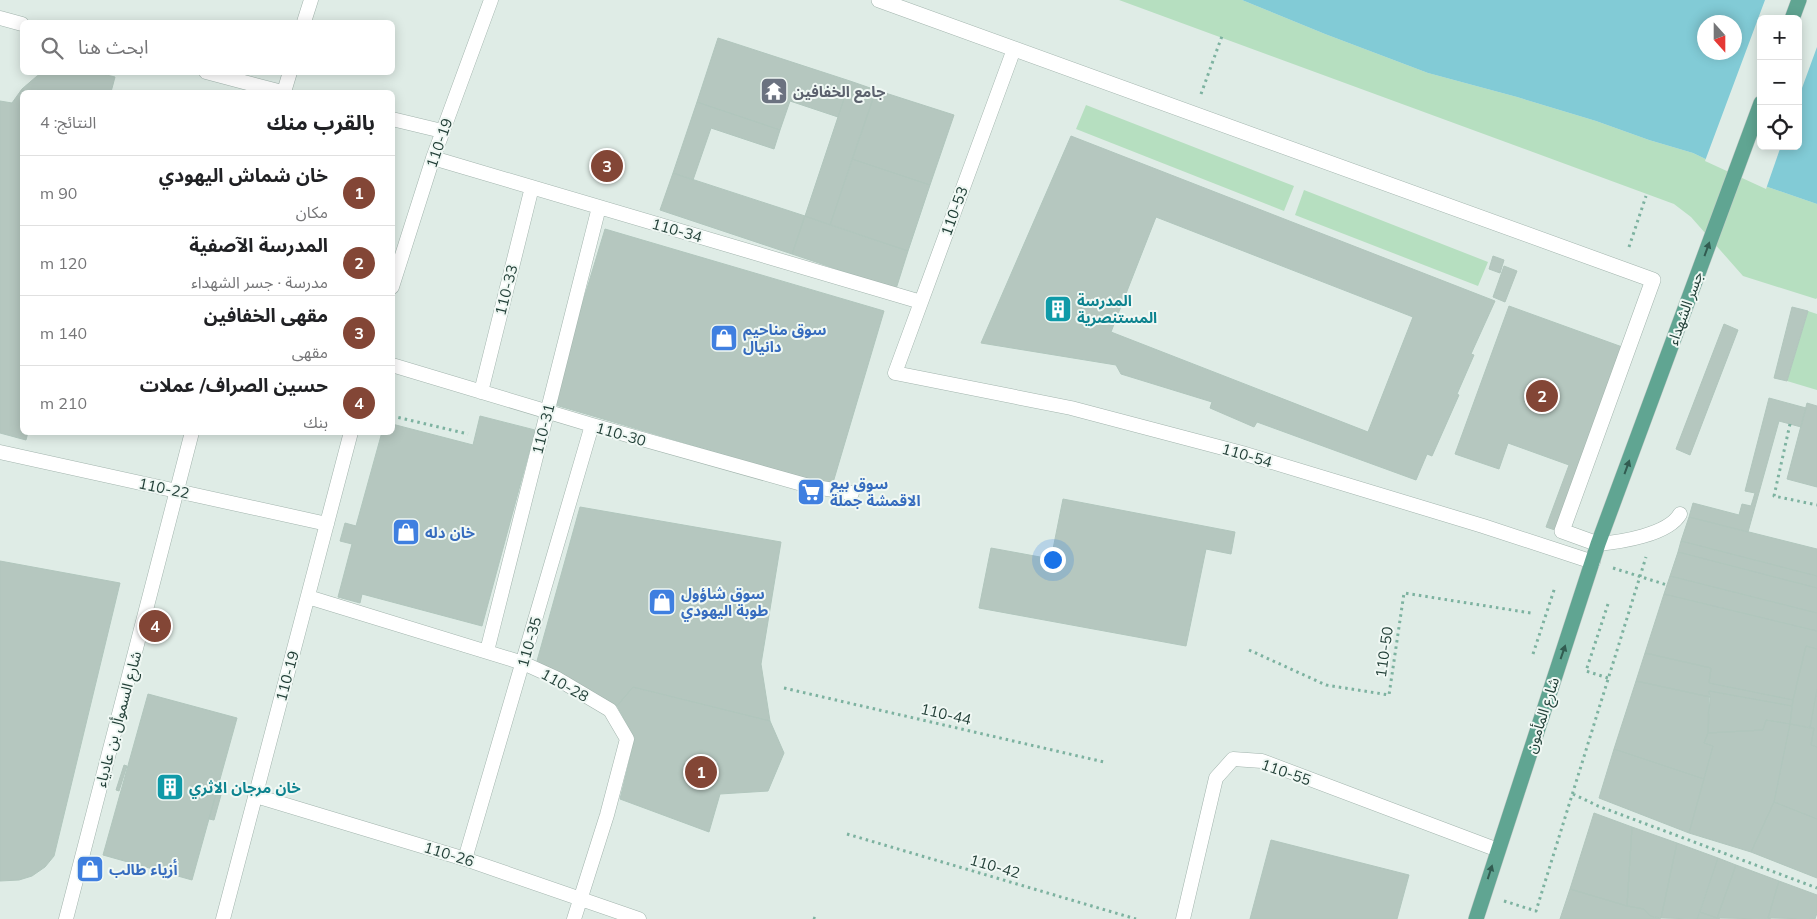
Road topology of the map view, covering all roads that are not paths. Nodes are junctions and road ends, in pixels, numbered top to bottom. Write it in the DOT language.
graph roads {
  1 [pos="311,0"];
  2 [pos="491,0"];
  3 [pos="879,0"];
  4 [pos="1799,0"];
  5 [pos="1793,15"];
  6 [pos="0,18"];
  7 [pos="305,20"];
  8 [pos="20,23"];
  9 [pos="1014,49"];
  10 [pos="218,75"];
  11 [pos="289,75"];
  12 [pos="275,90"];
  13 [pos="284,90"];
  14 [pos="1760,105"];
  15 [pos="395,120"];
  16 [pos="442,131"];
  17 [pos="433,158"];
  18 [pos="532,188"];
  19 [pos="599,207"];
  20 [pos="395,278"];
  21 [pos="921,302"];
  22 [pos="395,366"];
  23 [pos="895,373"];
  24 [pos="481,392"];
  25 [pos="548,412"];
  26 [pos="592,426"];
  27 [pos="191,435"];
  28 [pos="350,435"];
  29 [pos="0,452"];
  30 [pos="177,491"];
  31 [pos="852,493"];
  32 [pos="1610,512"];
  33 [pos="1680,514"];
  34 [pos="327,524"];
  35 [pos="1598,544"];
  36 [pos="1593,562"];
  37 [pos="308,597"];
  38 [pos="487,652"];
  39 [pos="523,663"];
  40 [pos="256,796"];
  41 [pos="1498,850"];
  42 [pos="465,859"];
  43 [pos="582,899"];
  44 [pos="66,919"];
  45 [pos="223,919"];
  46 [pos="574,919"];
  47 [pos="639,919"];
  48 [pos="1183,919"];
  49 [pos="1476,919"];
  1 -- 7 [label="lane"];
  2 -- 16 [label="lane, 110-19"];
  3 -- 9 [label="street"];
  4 -- 5 [label="main road"];
  6 -- 8 [label="lane"];
  9 -- 21 [label="lane, 110-53"];
  9 -- 35 [label="street"];
  10 -- 12 [label="lane"];
  11 -- 13 [label="lane"];
  32 -- 14 [label="main road, جسر الشهداء, one-way"];
  15 -- 16 [label="lane"];
  16 -- 17 [label="lane, 110-19"];
  17 -- 18 [label="lane, 110-34"];
  17 -- 20 [label="lane, 110-19"];
  18 -- 19 [label="lane, 110-34"];
  18 -- 24 [label="lane, 110-33"];
  19 -- 21 [label="lane, 110-34"];
  19 -- 25 [label="lane, 110-31"];
  21 -- 23 [label="lane, 110-53"];
  22 -- 24 [label="lane, 110-30"];
  23 -- 36 [label="lane, 110-54"];
  24 -- 25 [label="lane, 110-30"];
  25 -- 26 [label="lane, 110-30"];
  25 -- 38 [label="lane, 110-31"];
  26 -- 31 [label="lane, 110-30"];
  26 -- 39 [label="lane, 110-35"];
  27 -- 30 [label="lane, شارع السموأل بن عادياء"];
  28 -- 34 [label="lane, 110-19"];
  29 -- 30 [label="lane, 110-22"];
  30 -- 34 [label="lane, 110-22"];
  30 -- 44 [label="lane, شارع السموأل بن عادياء"];
  32 -- 35 [label="main road, شارع المأمون"];
  33 -- 35 [label="lane"];
  34 -- 37 [label="lane, 110-19"];
  35 -- 36 [label="main road, شارع المأمون"];
  41 -- 36 [label="main road, شارع المأمون, one-way"];
  37 -- 38 [label="lane, 110-28"];
  37 -- 40 [label="lane, 110-19"];
  38 -- 39 [label="lane, 110-28"];
  39 -- 42 [label="lane, 110-35"];
  39 -- 43 [label="lane, 110-28"];
  40 -- 42 [label="lane, 110-26"];
  40 -- 45 [label="lane, 110-19"];
  41 -- 48 [label="lane, 110-55"];
  49 -- 41 [label="main road, شارع المأمون, one-way"];
  42 -- 43 [label="lane, 110-26"];
  43 -- 46 [label="lane, 110-28"];
  43 -- 47 [label="lane, 110-26"];
}
